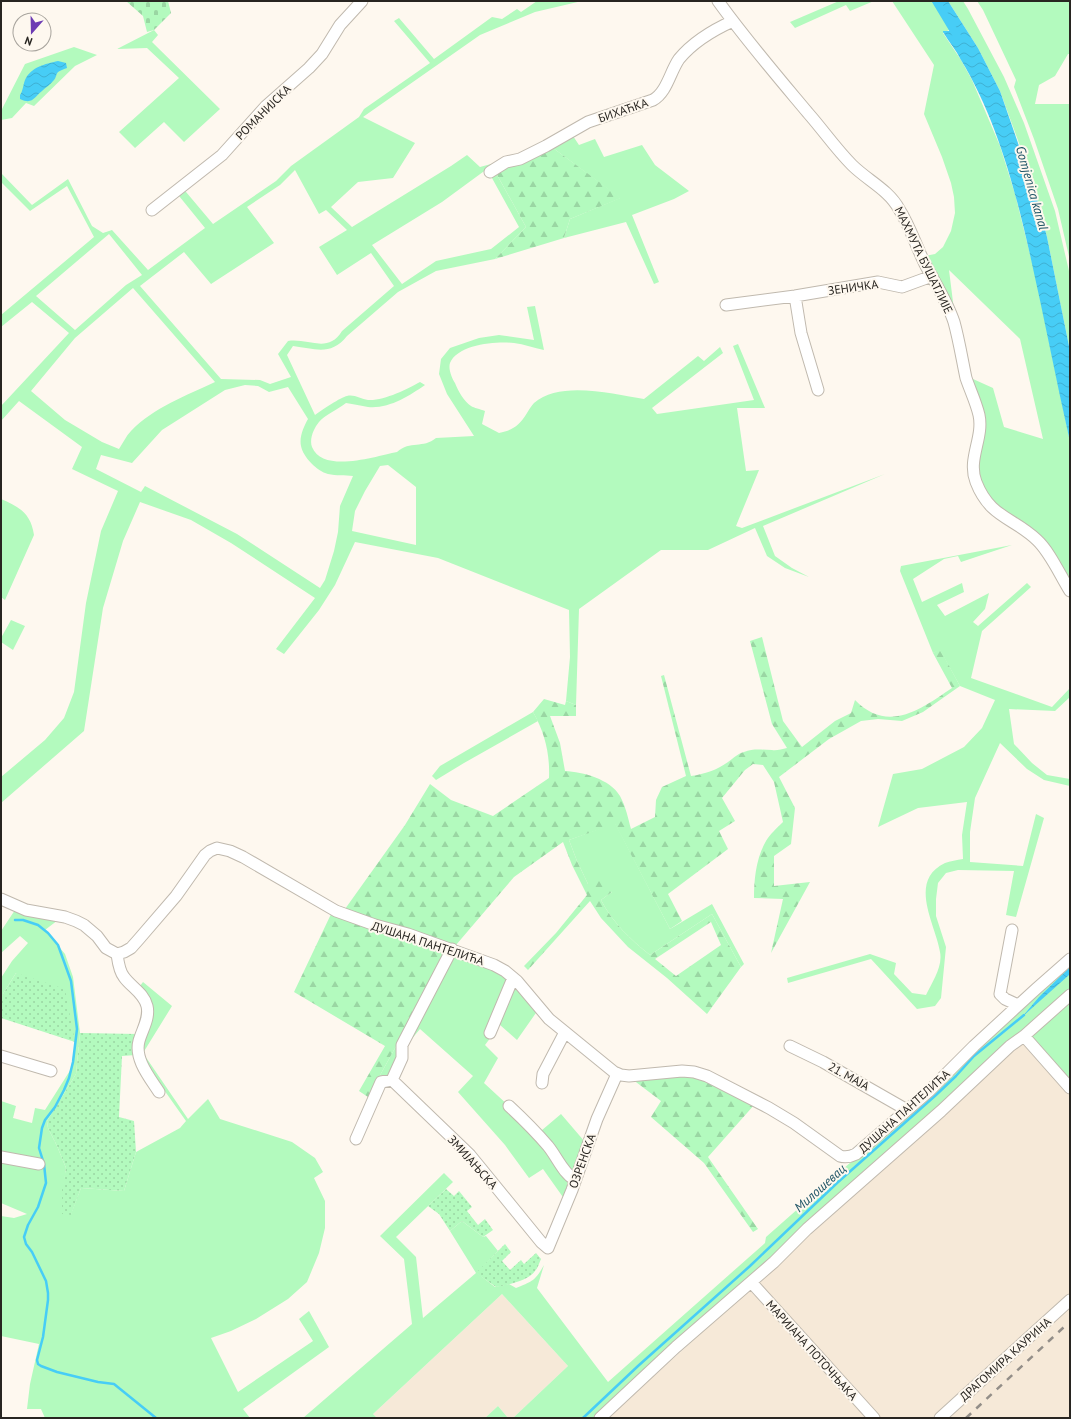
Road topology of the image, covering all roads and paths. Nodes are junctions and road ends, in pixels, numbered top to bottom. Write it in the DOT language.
graph roads {
  1 [pos="362,1"];
  2 [pos="718,1"];
  3 [pos="733,21"];
  4 [pos="490,172"];
  5 [pos="152,210"];
  6 [pos="932,276"];
  7 [pos="795,296"];
  8 [pos="726,305"];
  9 [pos="818,390"];
  10 [pos="1070,591"];
  11 [pos="1,899"];
  12 [pos="1012,930"];
  13 [pos="452,949"];
  14 [pos="117,954"];
  15 [pos="1070,959"];
  16 [pos="513,978"];
  17 [pos="1070,994"];
  18 [pos="1018,1005"];
  19 [pos="565,1032"];
  20 [pos="490,1033"];
  21 [pos="1024,1036"];
  22 [pos="790,1046"];
  23 [pos="1,1056"];
  24 [pos="50,1071"];
  25 [pos="617,1074"];
  26 [pos="392,1080"];
  27 [pos="542,1083"];
  28 [pos="1070,1088"];
  29 [pos="159,1092"];
  30 [pos="509,1106"];
  31 [pos="907,1110"];
  32 [pos="356,1139"];
  33 [pos="1,1157"];
  34 [pos="39,1164"];
  35 [pos="575,1180"];
  36 [pos="548,1248"];
  37 [pos="751,1282"];
  38 [pos="1070,1300"];
  39 [pos="600,1418"];
  40 [pos="874,1418"];
  41 [pos="940,1418"];
  1 -- 5 [label="street, РОМАНИЈСКА"];
  2 -- 3 [label="street, МАХМУТА БУШАТЛИЈЕ"];
  3 -- 4 [label="street, БИХАЋКА"];
  3 -- 6 [label="street, МАХМУТА БУШАТЛИЈЕ"];
  6 -- 7 [label="street, ЗЕНИЧКА"];
  6 -- 10 [label="street, МАХМУТА БУШАТЛИЈЕ"];
  7 -- 8 [label="street, ЗЕНИЧКА"];
  7 -- 9 [label="street"];
  11 -- 14 [label="street"];
  12 -- 18 [label="street"];
  13 -- 14 [label="street, ДУШАНА ПАНТЕЛИЋА"];
  13 -- 16 [label="street, ДУШАНА ПАНТЕЛИЋА"];
  13 -- 26 [label="street"];
  14 -- 29 [label="street"];
  15 -- 18 [label="street, ДУШАНА ПАНТЕЛИЋА"];
  16 -- 19 [label="street, ДУШАНА ПАНТЕЛИЋА"];
  16 -- 20 [label="street"];
  17 -- 21 [label="street"];
  18 -- 31 [label="street, ДУШАНА ПАНТЕЛИЋА"];
  19 -- 25 [label="street, ДУШАНА ПАНТЕЛИЋА"];
  19 -- 27 [label="street"];
  21 -- 28 [label="street"];
  21 -- 37 [label="street"];
  22 -- 31 [label="street, 21. МАЈА"];
  23 -- 24 [label="street"];
  25 -- 31 [label="street, ДУШАНА ПАНТЕЛИЋА"];
  25 -- 35 [label="street, ОЗРЕНСКА"];
  26 -- 32 [label="street"];
  26 -- 36 [label="street, ЗМИЈАЊСКА"];
  30 -- 35 [label="street"];
  33 -- 34 [label="street"];
  35 -- 36 [label="street, ОЗРЕНСКА"];
  37 -- 39 [label="street"];
  37 -- 40 [label="street, МАРИЈАНА ПОТОЧЊАКА"];
  38 -- 41 [label="street, ДРАГОМИРА КАУРИНА"];
}
